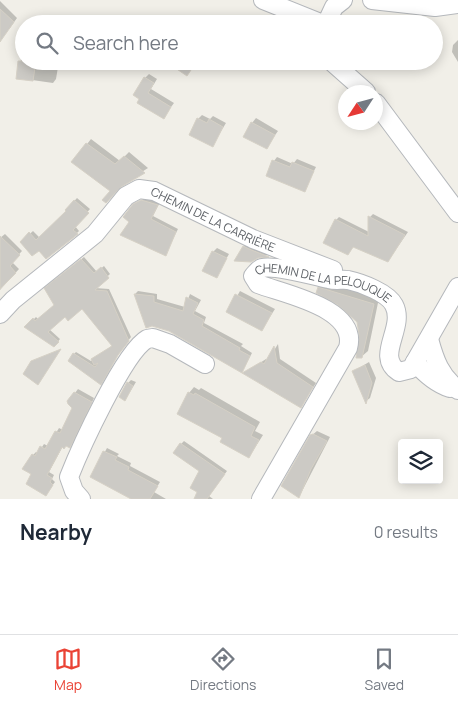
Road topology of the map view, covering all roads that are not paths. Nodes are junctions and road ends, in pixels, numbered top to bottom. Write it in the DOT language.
graph roads {
  1 [pos="263,0"];
  2 [pos="343,0"];
  3 [pos="372,0"];
  4 [pos="458,4"];
  5 [pos="302,15"];
  6 [pos="330,15"];
  7 [pos="341,70"];
  8 [pos="358,85"];
  9 [pos="383,112"];
  10 [pos="458,213"];
  11 [pos="348,280"];
  12 [pos="458,287"];
  13 [pos="0,314"];
  14 [pos="429,339"];
  15 [pos="415,362"];
  16 [pos="205,364"];
  17 [pos="458,390"];
  18 [pos="81,499"];
  19 [pos="261,499"];
  1 -- 5 [label="street"];
  2 -- 6 [label="street"];
  3 -- 4 [label="street"];
  7 -- 8 [label="street"];
  9 -- 10 [label="street"];
  11 -- 13 [label="street, CHEMIN DE LA CARRIÈRE"];
  11 -- 15 [label="street, CHEMIN DE LA PELOUQUE"];
  11 -- 19 [label="street, CHEMIN DE LA PELOUQUE"];
  12 -- 14 [label="street"];
  14 -- 15 [label="street"];
  14 -- 17 [label="street"];
  15 -- 17 [label="street"];
  16 -- 18 [label="street"];
}
